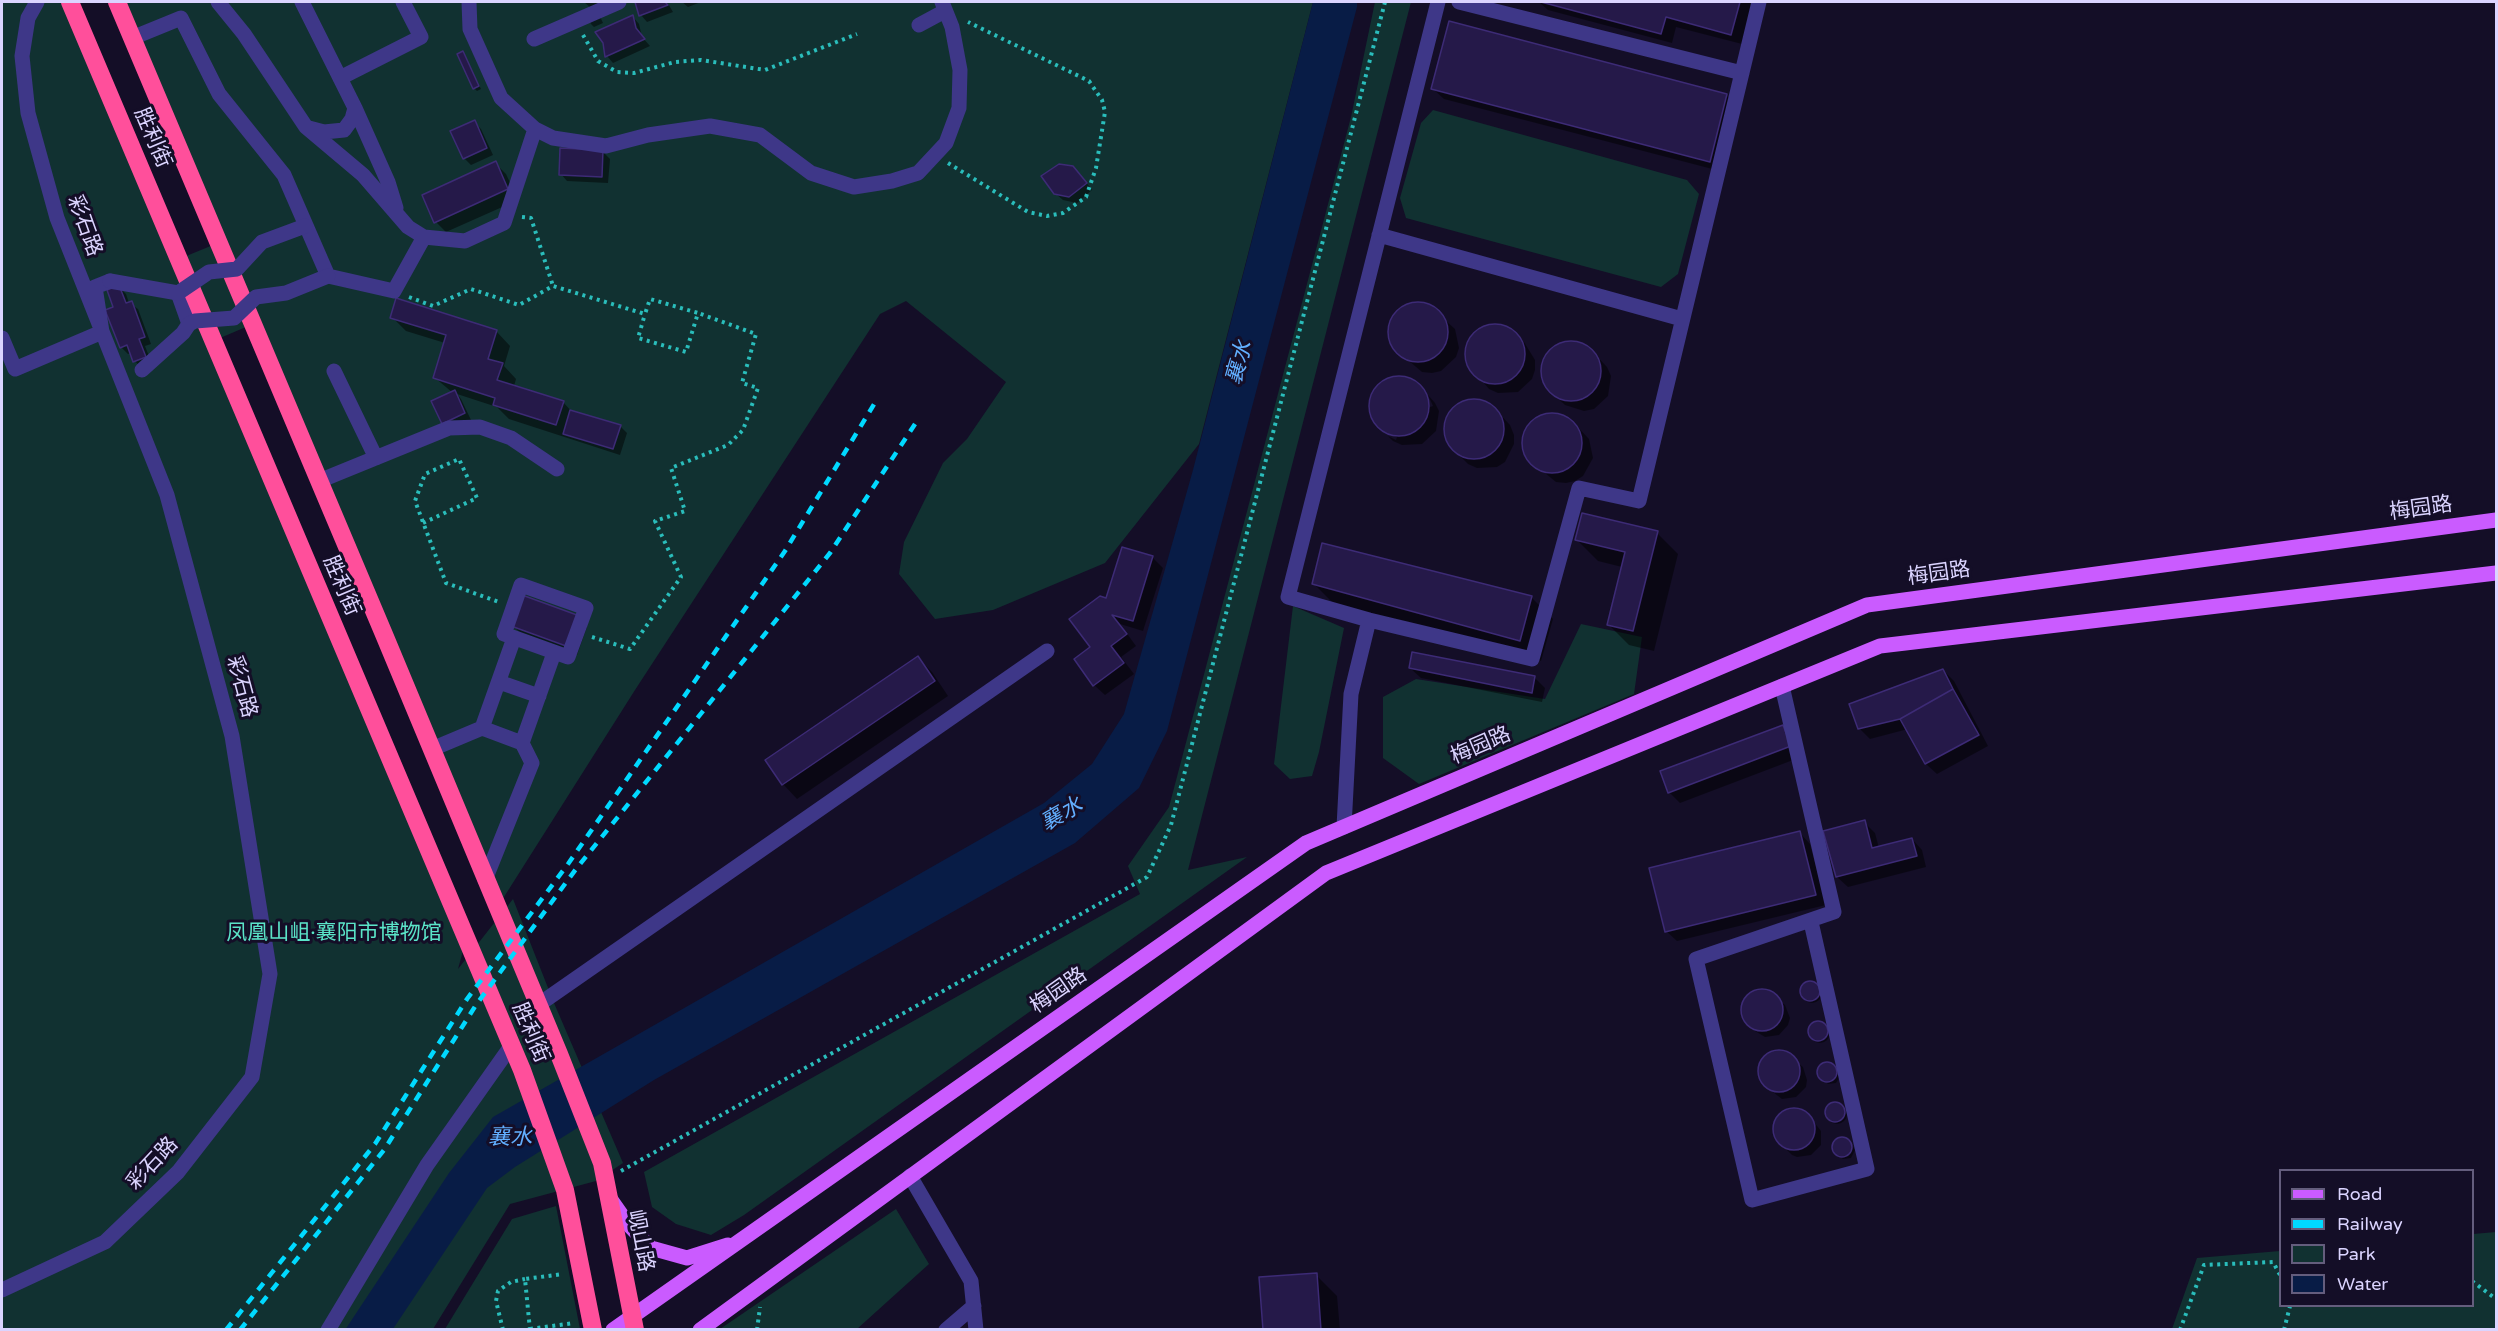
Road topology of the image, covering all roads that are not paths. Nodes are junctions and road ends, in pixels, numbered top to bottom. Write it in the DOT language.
graph roads {
  1 [pos="37,2"];
  2 [pos="70,2"];
  3 [pos="117,2"];
  4 [pos="218,2"];
  5 [pos="302,2"];
  6 [pos="403,2"];
  7 [pos="470,2"];
  8 [pos="619,2"];
  9 [pos="1438,2"];
  10 [pos="1459,2"];
  11 [pos="1759,2"];
  12 [pos="943,6"];
  13 [pos="919,25"];
  14 [pos="132,38"];
  15 [pos="534,39"];
  16 [pos="1742,73"];
  17 [pos="340,78"];
  18 [pos="354,108"];
  19 [pos="306,127"];
  20 [pos="535,129"];
  21 [pos="398,214"];
  22 [pos="305,226"];
  23 [pos="1379,235"];
  24 [pos="424,237"];
  25 [pos="328,276"];
  26 [pos="178,293"];
  27 [pos="1682,319"];
  28 [pos="189,324"];
  29 [pos="102,332"];
  30 [pos="2,338"];
  31 [pos="334,371"];
  32 [pos="376,458"];
  33 [pos="557,469"];
  34 [pos="319,481"];
  35 [pos="2496,508"];
  36 [pos="2496,520"];
  37 [pos="2464,525"];
  38 [pos="2496,573"];
  39 [pos="1369,620"];
  40 [pos="514,638"];
  41 [pos="1047,651"];
  42 [pos="554,653"];
  43 [pos="499,682"];
  44 [pos="1782,686"];
  45 [pos="539,696"];
  46 [pos="482,728"];
  47 [pos="522,743"];
  48 [pos="432,749"];
  49 [pos="1344,827"];
  50 [pos="485,879"];
  51 [pos="1811,922"];
  52 [pos="538,1005"];
  53 [pos="511,1046"];
  54 [pos="910,1176"];
  55 [pos="605,1179"];
  56 [pos="742,1240"];
  57 [pos="2,1290"];
  58 [pos="974,1306"];
  59 [pos="725,1311"];
  60 [pos="634,1324"];
  61 [pos="592,1325"];
  62 [pos="328,1329"];
  63 [pos="613,1329"];
  64 [pos="700,1329"];
  65 [pos="714,1329"];
  66 [pos="946,1329"];
  67 [pos="976,1329"];
  1 -- 29 [label="street, 彩石路"];
  2 -- 53 [label="highway, 胜利街"];
  3 -- 14 [label="highway, 胜利街"];
  4 -- 19 [label="street"];
  5 -- 17 [label="street"];
  6 -- 17 [label="street"];
  7 -- 20 [label="street"];
  8 -- 15 [label="street"];
  9 -- 23 [label="street"];
  10 -- 16 [label="street"];
  11 -- 16 [label="street"];
  12 -- 13 [label="street"];
  12 -- 20 [label="street"];
  14 -- 22 [label="street"];
  14 -- 34 [label="highway, 胜利街"];
  16 -- 27 [label="street"];
  17 -- 18 [label="street"];
  18 -- 19 [label="street"];
  18 -- 21 [label="street"];
  19 -- 21 [label="street"];
  20 -- 24 [label="street"];
  21 -- 24 [label="street"];
  22 -- 25 [label="street"];
  22 -- 26 [label="street, bridge"];
  23 -- 27 [label="street"];
  23 -- 39 [label="street"];
  24 -- 25 [label="street"];
  25 -- 28 [label="street, bridge"];
  26 -- 28 [label="street"];
  26 -- 29 [label="street, bridge"];
  27 -- 39 [label="street"];
  28 -- 29 [label="street, bridge"];
  29 -- 30 [label="street"];
  29 -- 57 [label="street, 彩石路"];
  31 -- 32 [label="street"];
  32 -- 33 [label="street"];
  32 -- 34 [label="street"];
  34 -- 48 [label="highway, 胜利街"];
  35 -- 37 [label="main road"];
  36 -- 37 [label="main road, 梅园路"];
  37 -- 49 [label="main road, 梅园路"];
  38 -- 44 [label="main road"];
  39 -- 49 [label="street"];
  40 -- 42 [label="street"];
  40 -- 42 [label="street"];
  40 -- 43 [label="street"];
  41 -- 52 [label="street"];
  42 -- 45 [label="street"];
  43 -- 45 [label="street"];
  43 -- 46 [label="street"];
  44 -- 51 [label="street"];
  44 -- 54 [label="main road"];
  45 -- 47 [label="street"];
  46 -- 47 [label="street"];
  46 -- 48 [label="street"];
  47 -- 50 [label="street"];
  48 -- 50 [label="highway, 胜利街"];
  49 -- 56 [label="main road, 梅园路"];
  50 -- 52 [label="highway, 胜利街"];
  51 -- 51 [label="street"];
  52 -- 55 [label="highway, 胜利街"];
  53 -- 61 [label="highway, 胜利街"];
  53 -- 62 [label="street"];
  54 -- 58 [label="street"];
  54 -- 59 [label="main road"];
  55 -- 56 [label="main road"];
  55 -- 60 [label="highway, 岘山路"];
  56 -- 60 [label="main road, 梅园路"];
  58 -- 66 [label="street"];
  58 -- 67 [label="street"];
  59 -- 64 [label="main road"];
  59 -- 65 [label="main road"];
  60 -- 63 [label="main road, 梅园路"];
}
